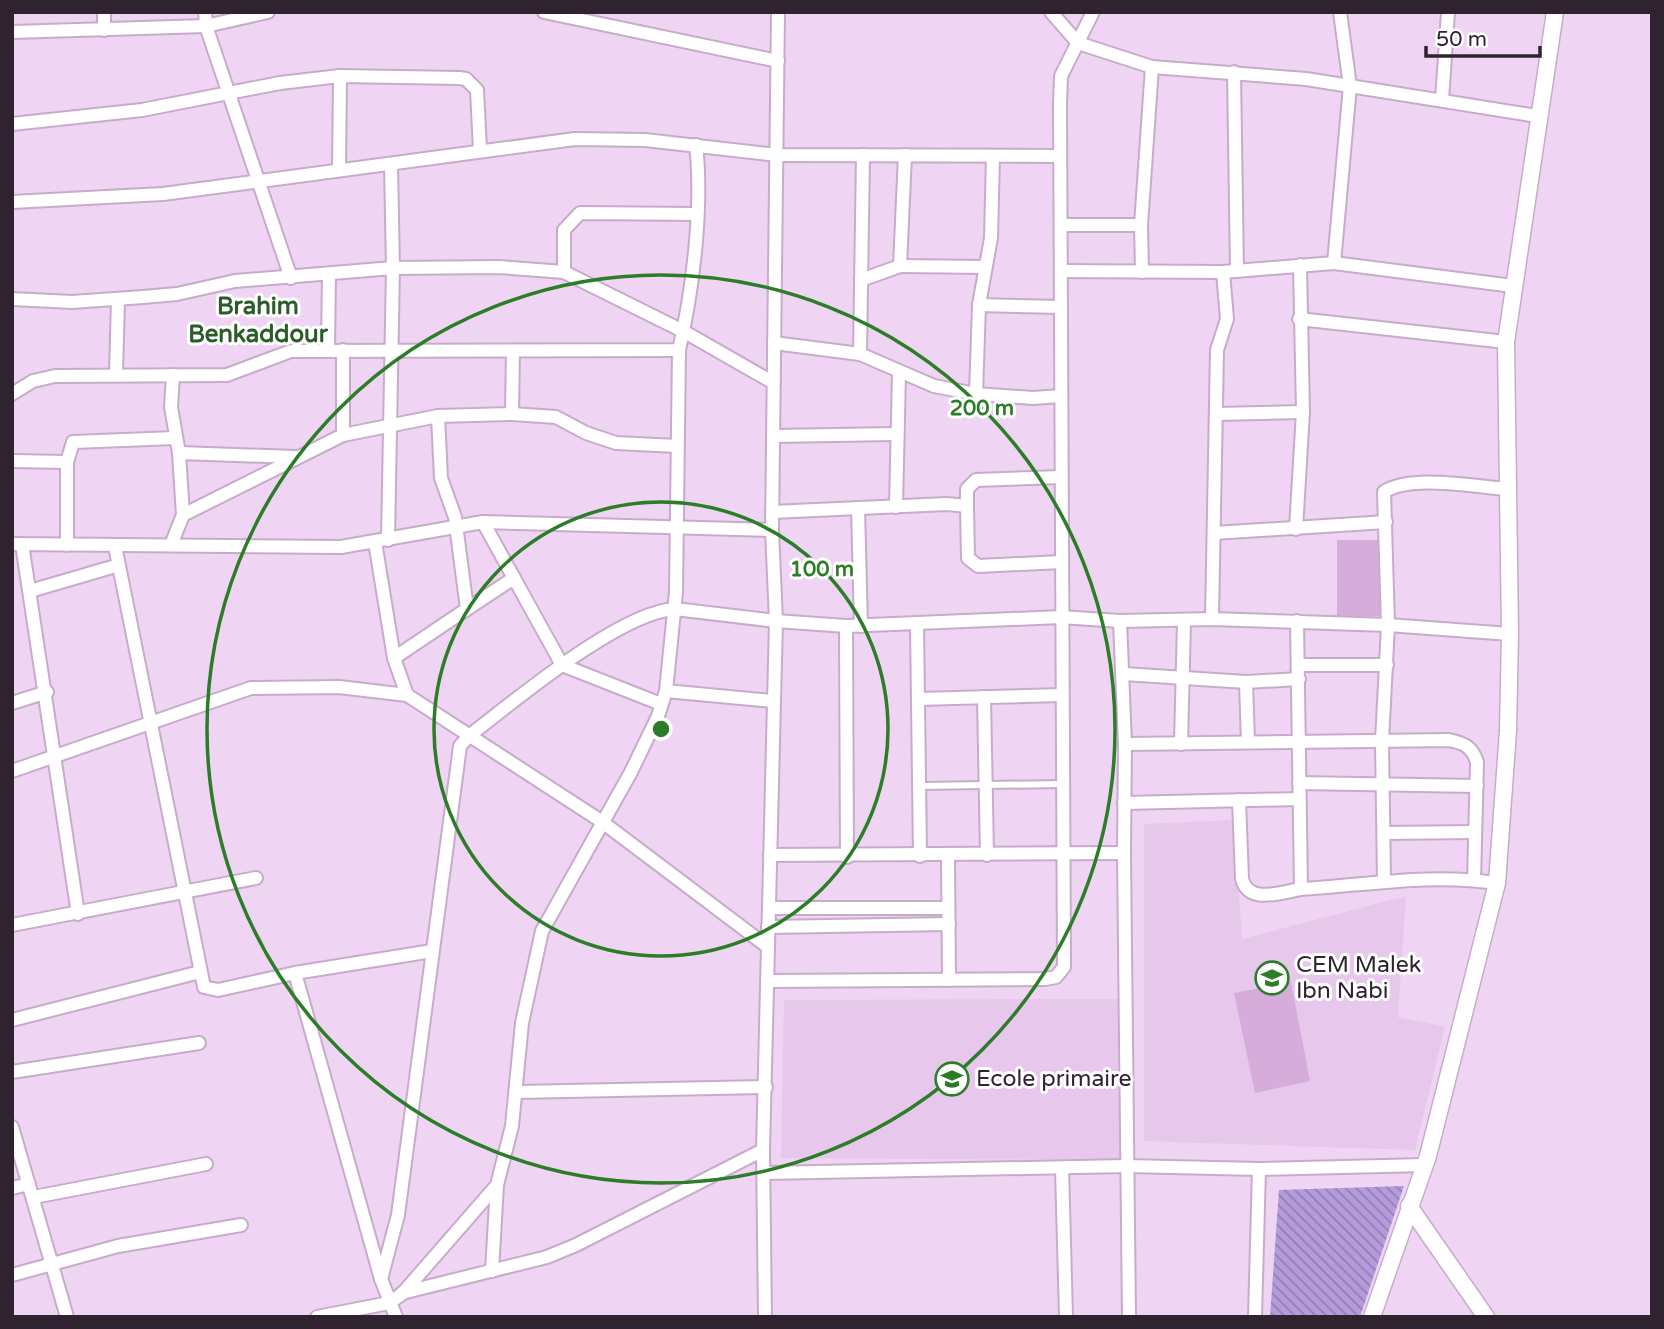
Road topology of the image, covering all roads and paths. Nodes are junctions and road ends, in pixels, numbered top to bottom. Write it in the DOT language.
graph roads {
  1 [pos="104,12"];
  2 [pos="205,12"];
  3 [pos="268,12"];
  4 [pos="544,12"];
  5 [pos="778,12"];
  6 [pos="1051,12"];
  7 [pos="1093,12"];
  8 [pos="1340,12"];
  9 [pos="1448,12"];
  10 [pos="1555,12"];
  11 [pos="580,16"];
  12 [pos="206,26"];
  13 [pos="104,30"];
  14 [pos="12,32"];
  15 [pos="1078,43"];
  16 [pos="778,61"];
  17 [pos="1152,67"];
  18 [pos="1234,72"];
  19 [pos="340,76"];
  20 [pos="1350,86"];
  21 [pos="230,94"];
  22 [pos="1442,100"];
  23 [pos="1537,116"];
  24 [pos="12,124"];
  25 [pos="696,145"];
  26 [pos="480,150"];
  27 [pos="777,155"];
  28 [pos="863,155"];
  29 [pos="905,155"];
  30 [pos="993,156"];
  31 [pos="1059,156"];
  32 [pos="391,165"];
  33 [pos="339,170"];
  34 [pos="257,183"];
  35 [pos="12,202"];
  36 [pos="696,214"];
  37 [pos="1061,225"];
  38 [pos="1141,225"];
  39 [pos="1334,263"];
  40 [pos="1300,265"];
  41 [pos="900,266"];
  42 [pos="393,268"];
  43 [pos="985,268"];
  44 [pos="1061,271"];
  45 [pos="1237,271"];
  46 [pos="564,272"];
  47 [pos="1142,272"];
  48 [pos="1223,272"];
  49 [pos="329,274"];
  50 [pos="291,278"];
  51 [pos="861,280"];
  52 [pos="1513,286"];
  53 [pos="12,299"];
  54 [pos="118,299"];
  55 [pos="979,305"];
  56 [pos="1061,307"];
  57 [pos="1299,319"];
  58 [pos="683,331"];
  59 [pos="1506,342"];
  60 [pos="775,343"];
  61 [pos="391,349"];
  62 [pos="328,350"];
  63 [pos="343,350"];
  64 [pos="679,350"];
  65 [pos="513,351"];
  66 [pos="860,354"];
  67 [pos="899,373"];
  68 [pos="116,374"];
  69 [pos="173,375"];
  70 [pos="774,383"];
  71 [pos="12,394"];
  72 [pos="976,394"];
  73 [pos="1061,396"];
  74 [pos="1303,411"];
  75 [pos="512,414"];
  76 [pos="1216,414"];
  77 [pos="438,416"];
  78 [pos="388,427"];
  79 [pos="896,434"];
  80 [pos="343,435"];
  81 [pos="773,436"];
  82 [pos="175,438"];
  83 [pos="677,446"];
  84 [pos="179,453"];
  85 [pos="296,457"];
  86 [pos="12,461"];
  87 [pos="67,462"];
  88 [pos="1061,477"];
  89 [pos="1508,489"];
  90 [pos="896,506"];
  91 [pos="967,506"];
  92 [pos="858,508"];
  93 [pos="772,512"];
  94 [pos="183,515"];
  95 [pos="483,522"];
  96 [pos="1386,522"];
  97 [pos="456,526"];
  98 [pos="676,527"];
  99 [pos="1296,528"];
  100 [pos="772,530"];
  101 [pos="1213,533"];
  102 [pos="388,540"];
  103 [pos="375,542"];
  104 [pos="17,544"];
  105 [pos="66,545"];
  106 [pos="171,545"];
  107 [pos="116,547"];
  108 [pos="1061,562"];
  109 [pos="119,565"];
  110 [pos="514,578"];
  111 [pos="30,591"];
  112 [pos="467,609"];
  113 [pos="675,609"];
  114 [pos="1062,617"];
  115 [pos="1212,619"];
  116 [pos="776,621"];
  117 [pos="1120,621"];
  118 [pos="1184,621"];
  119 [pos="1297,621"];
  120 [pos="917,624"];
  121 [pos="1388,625"];
  122 [pos="846,626"];
  123 [pos="861,626"];
  124 [pos="1510,634"];
  125 [pos="394,658"];
  126 [pos="562,665"];
  127 [pos="1387,665"];
  128 [pos="1299,672"];
  129 [pos="1124,674"];
  130 [pos="1183,680"];
  131 [pos="1246,682"];
  132 [pos="666,691"];
  133 [pos="47,692"];
  134 [pos="407,695"];
  135 [pos="1062,695"];
  136 [pos="984,697"];
  137 [pos="918,699"];
  138 [pos="772,701"];
  139 [pos="12,703"];
  140 [pos="662,704"];
  141 [pos="152,722"];
  142 [pos="470,735"];
  143 [pos="1248,741"];
  144 [pos="1382,741"];
  145 [pos="1300,742"];
  146 [pos="1125,744"];
  147 [pos="1181,744"];
  148 [pos="55,757"];
  149 [pos="12,771"];
  150 [pos="1299,783"];
  151 [pos="986,785"];
  152 [pos="1061,785"];
  153 [pos="1384,785"];
  154 [pos="920,786"];
  155 [pos="1477,786"];
  156 [pos="1298,799"];
  157 [pos="1239,800"];
  158 [pos="1124,803"];
  159 [pos="601,821"];
  160 [pos="1475,832"];
  161 [pos="1384,833"];
  162 [pos="1124,853"];
  163 [pos="1062,854"];
  164 [pos="770,855"];
  165 [pos="988,855"];
  166 [pos="920,856"];
  167 [pos="948,856"];
  168 [pos="847,857"];
  169 [pos="256,878"];
  170 [pos="1384,880"];
  171 [pos="1474,880"];
  172 [pos="1497,883"];
  173 [pos="1301,888"];
  174 [pos="184,890"];
  175 [pos="769,908"];
  176 [pos="948,908"];
  177 [pos="78,914"];
  178 [pos="949,924"];
  179 [pos="12,925"];
  180 [pos="768,927"];
  181 [pos="768,947"];
  182 [pos="432,951"];
  183 [pos="200,972"];
  184 [pos="295,973"];
  185 [pos="949,980"];
  186 [pos="768,981"];
  187 [pos="12,1020"];
  188 [pos="199,1043"];
  189 [pos="12,1072"];
  190 [pos="766,1087"];
  191 [pos="517,1092"];
  192 [pos="12,1127"];
  193 [pos="763,1150"];
  194 [pos="206,1164"];
  195 [pos="1425,1165"];
  196 [pos="1126,1166"];
  197 [pos="1062,1168"];
  198 [pos="1259,1169"];
  199 [pos="765,1173"];
  200 [pos="29,1184"];
  201 [pos="497,1185"];
  202 [pos="12,1188"];
  203 [pos="34,1197"];
  204 [pos="1409,1206"];
  205 [pos="241,1225"];
  206 [pos="52,1264"];
  207 [pos="492,1271"];
  208 [pos="12,1275"];
  209 [pos="381,1279"];
  210 [pos="402,1294"];
  211 [pos="389,1303"];
  212 [pos="67,1317"];
  213 [pos="317,1317"];
  214 [pos="396,1317"];
  215 [pos="765,1317"];
  216 [pos="1066,1317"];
  217 [pos="1129,1317"];
  218 [pos="1255,1317"];
  219 [pos="1372,1317"];
  220 [pos="1486,1317"];
  1 -- 13 [label="street"];
  2 -- 12 [label="street"];
  3 -- 12 [label="street"];
  4 -- 11 [label="street"];
  5 -- 16 [label="street"];
  6 -- 15 [label="street"];
  7 -- 15 [label="street"];
  8 -- 20 [label="street"];
  9 -- 22 [label="street"];
  10 -- 23 [label="street"];
  11 -- 16 [label="street"];
  12 -- 13 [label="street"];
  12 -- 21 [label="street"];
  13 -- 14 [label="street"];
  15 -- 17 [label="street"];
  15 -- 31 [label="street"];
  16 -- 27 [label="street"];
  17 -- 18 [label="street"];
  17 -- 38 [label="street"];
  18 -- 20 [label="street"];
  18 -- 45 [label="street"];
  19 -- 21 [label="street"];
  19 -- 26 [label="street"];
  19 -- 33 [label="street"];
  20 -- 22 [label="street"];
  20 -- 39 [label="street"];
  21 -- 24 [label="street"];
  21 -- 34 [label="street"];
  22 -- 23 [label="street"];
  23 -- 52 [label="street"];
  25 -- 26 [label="street"];
  25 -- 27 [label="street"];
  25 -- 36 [label="street"];
  26 -- 32 [label="street"];
  27 -- 28 [label="street"];
  27 -- 60 [label="street"];
  28 -- 29 [label="street"];
  28 -- 51 [label="street"];
  29 -- 30 [label="street"];
  29 -- 41 [label="street"];
  30 -- 31 [label="street"];
  30 -- 43 [label="street"];
  31 -- 37 [label="street"];
  32 -- 33 [label="street"];
  32 -- 42 [label="street"];
  33 -- 34 [label="street"];
  34 -- 35 [label="street"];
  34 -- 50 [label="street"];
  36 -- 46 [label="street"];
  36 -- 58 [label="street"];
  37 -- 38 [label="street"];
  37 -- 44 [label="street"];
  38 -- 47 [label="street"];
  39 -- 40 [label="street"];
  39 -- 52 [label="street"];
  40 -- 45 [label="street"];
  40 -- 57 [label="street"];
  41 -- 43 [label="street"];
  41 -- 51 [label="street"];
  42 -- 46 [label="street"];
  42 -- 49 [label="street"];
  42 -- 61 [label="street"];
  43 -- 55 [label="street"];
  44 -- 47 [label="street"];
  44 -- 56 [label="street"];
  45 -- 48 [label="street"];
  46 -- 58 [label="street"];
  47 -- 48 [label="street"];
  48 -- 76 [label="street"];
  49 -- 50 [label="street"];
  49 -- 62 [label="street"];
  50 -- 54 [label="street"];
  51 -- 66 [label="street"];
  52 -- 59 [label="street"];
  53 -- 54 [label="street"];
  54 -- 68 [label="street"];
  55 -- 56 [label="street"];
  55 -- 72 [label="street"];
  56 -- 73 [label="street"];
  57 -- 59 [label="street"];
  57 -- 74 [label="street"];
  58 -- 64 [label="street"];
  58 -- 70 [label="street"];
  59 -- 89 [label="street"];
  60 -- 66 [label="street"];
  60 -- 70 [label="street"];
  61 -- 63 [label="street"];
  61 -- 65 [label="street"];
  61 -- 78 [label="street"];
  62 -- 63 [label="street"];
  62 -- 69 [label="street"];
  63 -- 80 [label="street"];
  64 -- 65 [label="street"];
  64 -- 83 [label="street"];
  65 -- 75 [label="street"];
  66 -- 67 [label="street"];
  67 -- 72 [label="street"];
  67 -- 79 [label="street"];
  68 -- 69 [label="street"];
  68 -- 71 [label="street"];
  69 -- 82 [label="street"];
  70 -- 81 [label="street"];
  72 -- 73 [label="street"];
  73 -- 88 [label="street"];
  74 -- 76 [label="street"];
  74 -- 99 [label="street"];
  75 -- 77 [label="street"];
  75 -- 83 [label="street"];
  76 -- 101 [label="street"];
  77 -- 78 [label="street"];
  77 -- 97 [label="street"];
  78 -- 80 [label="street"];
  78 -- 102 [label="street"];
  79 -- 81 [label="street"];
  79 -- 90 [label="street"];
  80 -- 85 [label="street"];
  81 -- 93 [label="street"];
  82 -- 84 [label="street"];
  82 -- 87 [label="street"];
  83 -- 98 [label="street"];
  84 -- 85 [label="street"];
  84 -- 94 [label="street"];
  85 -- 94 [label="street"];
  86 -- 87 [label="street"];
  87 -- 105 [label="street"];
  88 -- 91 [label="street"];
  88 -- 108 [label="street"];
  89 -- 96 [label="street"];
  89 -- 124 [label="street"];
  90 -- 91 [label="street"];
  90 -- 92 [label="street"];
  91 -- 108 [label="street"];
  92 -- 93 [label="street"];
  92 -- 123 [label="street"];
  93 -- 100 [label="street"];
  94 -- 106 [label="street"];
  95 -- 97 [label="street"];
  95 -- 98 [label="street"];
  95 -- 110 [label="street"];
  96 -- 99 [label="street"];
  96 -- 121 [label="street"];
  97 -- 102 [label="street"];
  97 -- 112 [label="street"];
  98 -- 100 [label="street"];
  98 -- 113 [label="street"];
  99 -- 101 [label="street"];
  100 -- 116 [label="street"];
  101 -- 115 [label="street"];
  102 -- 103 [label="street"];
  103 -- 106 [label="street"];
  103 -- 125 [label="street"];
  104 -- 105 [label="street"];
  104 -- 111 [label="street"];
  105 -- 107 [label="street"];
  106 -- 107 [label="street"];
  107 -- 109 [label="street"];
  108 -- 114 [label="street"];
  109 -- 111 [label="street"];
  109 -- 141 [label="street"];
  110 -- 112 [label="street"];
  110 -- 126 [label="street"];
  111 -- 133 [label="street"];
  112 -- 125 [label="street"];
  113 -- 116 [label="street"];
  113 -- 126 [label="street"];
  113 -- 132 [label="street"];
  114 -- 117 [label="street"];
  114 -- 120 [label="street"];
  114 -- 135 [label="street"];
  115 -- 118 [label="street"];
  115 -- 119 [label="street"];
  116 -- 122 [label="street"];
  116 -- 138 [label="street"];
  117 -- 118 [label="street"];
  117 -- 129 [label="street"];
  118 -- 130 [label="street"];
  119 -- 121 [label="street"];
  119 -- 128 [label="street"];
  120 -- 123 [label="street"];
  120 -- 137 [label="street"];
  121 -- 124 [label="street"];
  121 -- 127 [label="street"];
  122 -- 123 [label="street"];
  122 -- 168 [label="street"];
  124 -- 172 [label="street"];
  125 -- 134 [label="street"];
  126 -- 140 [label="street"];
  126 -- 142 [label="street"];
  127 -- 128 [label="street"];
  127 -- 144 [label="street"];
  128 -- 131 [label="street"];
  128 -- 145 [label="street"];
  129 -- 130 [label="street"];
  129 -- 146 [label="street"];
  130 -- 131 [label="street"];
  130 -- 147 [label="street"];
  131 -- 143 [label="street"];
  132 -- 138 [label="street"];
  132 -- 140 [label="street"];
  133 -- 139 [label="street"];
  133 -- 148 [label="street"];
  134 -- 141 [label="street"];
  134 -- 142 [label="street"];
  135 -- 136 [label="street"];
  135 -- 152 [label="street"];
  136 -- 137 [label="street"];
  136 -- 151 [label="street"];
  137 -- 154 [label="street"];
  138 -- 164 [label="street"];
  140 -- 159 [label="street"];
  141 -- 148 [label="street"];
  141 -- 174 [label="street"];
  142 -- 159 [label="street"];
  142 -- 182 [label="street"];
  143 -- 145 [label="street"];
  143 -- 147 [label="street"];
  144 -- 145 [label="street"];
  144 -- 153 [label="street"];
  144 -- 155 [label="street"];
  145 -- 150 [label="street"];
  146 -- 147 [label="street"];
  146 -- 158 [label="street"];
  148 -- 149 [label="street"];
  148 -- 177 [label="street"];
  150 -- 153 [label="street"];
  150 -- 156 [label="street"];
  151 -- 152 [label="lane"];
  151 -- 154 [label="lane"];
  151 -- 165 [label="street"];
  152 -- 163 [label="street"];
  153 -- 155 [label="street"];
  153 -- 161 [label="street"];
  154 -- 166 [label="street"];
  155 -- 160 [label="street"];
  156 -- 157 [label="street"];
  156 -- 173 [label="street"];
  157 -- 158 [label="street"];
  157 -- 173 [label="street"];
  158 -- 162 [label="street"];
  159 -- 181 [label="street"];
  159 -- 191 [label="street"];
  160 -- 161 [label="street"];
  160 -- 171 [label="street"];
  161 -- 170 [label="street"];
  162 -- 163 [label="street"];
  162 -- 196 [label="street"];
  163 -- 165 [label="street"];
  163 -- 185 [label="street"];
  164 -- 168 [label="street"];
  164 -- 175 [label="street"];
  165 -- 167 [label="street"];
  166 -- 167 [label="street"];
  166 -- 168 [label="street"];
  167 -- 176 [label="street"];
  169 -- 174 [label="street"];
  170 -- 171 [label="street"];
  170 -- 173 [label="street"];
  171 -- 172 [label="street"];
  172 -- 195 [label="street"];
  174 -- 177 [label="street"];
  174 -- 183 [label="street"];
  175 -- 176 [label="street"];
  175 -- 180 [label="street"];
  176 -- 178 [label="street"];
  177 -- 179 [label="street"];
  178 -- 180 [label="street"];
  178 -- 185 [label="street"];
  180 -- 181 [label="street"];
  181 -- 186 [label="street"];
  182 -- 184 [label="street"];
  182 -- 209 [label="street"];
  183 -- 184 [label="street"];
  183 -- 187 [label="street"];
  184 -- 209 [label="street"];
  185 -- 186 [label="street"];
  186 -- 190 [label="street"];
  188 -- 189 [label="street"];
  190 -- 191 [label="street"];
  190 -- 193 [label="street"];
  191 -- 201 [label="street"];
  192 -- 200 [label="street"];
  193 -- 199 [label="street"];
  193 -- 207 [label="street"];
  194 -- 203 [label="street"];
  195 -- 198 [label="street"];
  195 -- 204 [label="street"];
  196 -- 197 [label="street"];
  196 -- 198 [label="street"];
  196 -- 217 [label="street"];
  197 -- 199 [label="street"];
  197 -- 216 [label="street"];
  198 -- 218 [label="street"];
  199 -- 215 [label="street"];
  200 -- 202 [label="street"];
  200 -- 203 [label="street"];
  201 -- 207 [label="street"];
  201 -- 210 [label="street"];
  203 -- 206 [label="street"];
  204 -- 219 [label="street"];
  204 -- 220 [label="street"];
  205 -- 206 [label="street"];
  206 -- 208 [label="street"];
  206 -- 212 [label="street"];
  207 -- 210 [label="street"];
  209 -- 211 [label="street"];
  210 -- 211 [label="street"];
  211 -- 213 [label="street"];
  211 -- 214 [label="street"];
}
